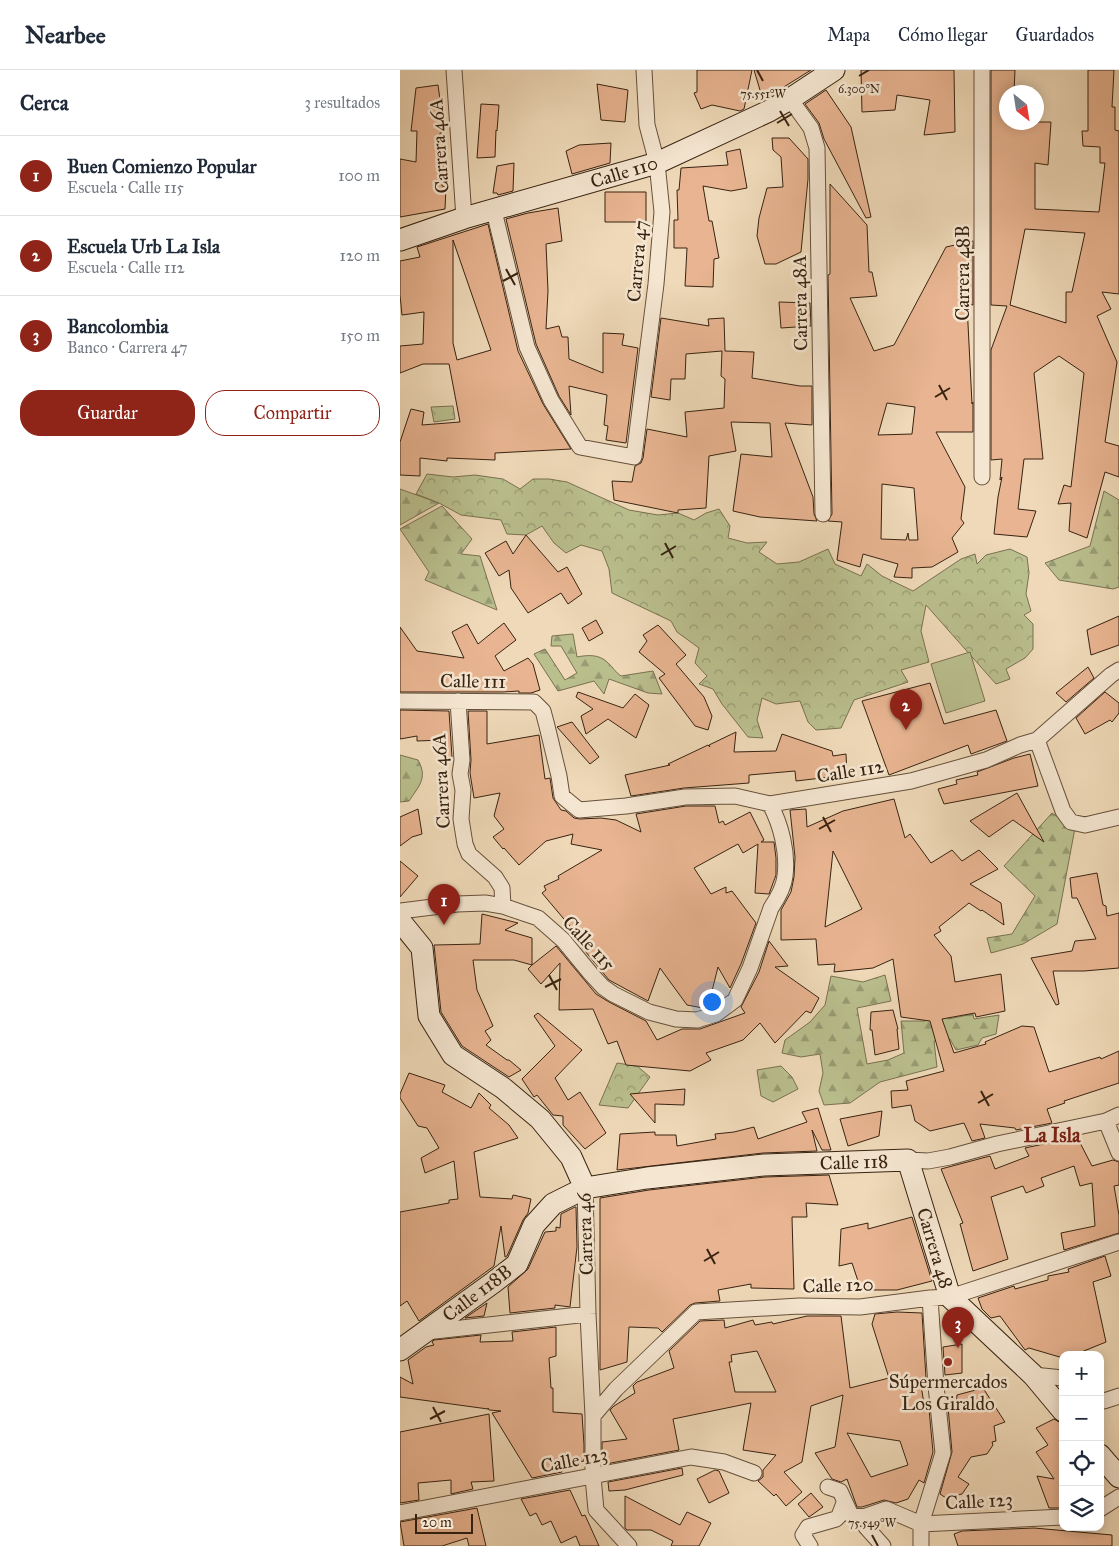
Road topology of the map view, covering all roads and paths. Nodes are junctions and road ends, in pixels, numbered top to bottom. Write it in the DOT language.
graph roads {
  1 [pos="454,70"];
  2 [pos="644,70"];
  3 [pos="834,70"];
  4 [pos="982,70"];
  5 [pos="790,99"];
  6 [pos="657,163"];
  7 [pos="494,211"];
  8 [pos="464,218"];
  9 [pos="400,240"];
  10 [pos="982,477"];
  11 [pos="823,514"];
  12 [pos="1119,670"];
  13 [pos="458,700"];
  14 [pos="400,701"];
  15 [pos="1037,740"];
  16 [pos="562,796"];
  17 [pos="770,804"];
  18 [pos="1119,817"];
  19 [pos="503,906"];
  20 [pos="400,911"];
  21 [pos="400,921"];
  22 [pos="1113,1118"];
  23 [pos="1119,1153"];
  24 [pos="908,1160"];
  25 [pos="585,1188"];
  26 [pos="1119,1242"];
  27 [pos="940,1298"];
  28 [pos="588,1314"];
  29 [pos="424,1332"];
  30 [pos="400,1350"];
  31 [pos="1033,1376"];
  32 [pos="1059,1378"];
  33 [pos="1119,1396"];
  34 [pos="1104,1402"];
  35 [pos="1059,1406"];
  36 [pos="593,1416"];
  37 [pos="1104,1460"];
  38 [pos="754,1473"];
  39 [pos="593,1477"];
  40 [pos="1119,1477"];
  41 [pos="828,1487"];
  42 [pos="1119,1497"];
  43 [pos="844,1503"];
  44 [pos="1104,1506"];
  45 [pos="400,1513"];
  46 [pos="1059,1517"];
  47 [pos="863,1518"];
  48 [pos="921,1524"];
  49 [pos="629,1546"];
  50 [pos="810,1546"];
  51 [pos="883,1546"];
  52 [pos="921,1546"];
  1 -- 8 [label="street, Carrera 46A"];
  2 -- 6 [label="street, Carrera 47"];
  3 -- 5 [label="street, Calle 110"];
  4 -- 10 [label="street, Carrera 48B"];
  5 -- 6 [label="street, Calle 110"];
  5 -- 11 [label="street, Carrera 48A"];
  6 -- 7 [label="street, Calle 110"];
  6 -- 7 [label="street, Carrera 47"];
  7 -- 8 [label="street, Calle 110"];
  8 -- 9 [label="street, Calle 110"];
  12 -- 15 [label="street, Calle 112"];
  13 -- 14 [label="street, Calle 111"];
  13 -- 16 [label="street, Calle 111"];
  13 -- 19 [label="street, Carrera 46A"];
  15 -- 17 [label="street, Calle 112"];
  15 -- 18 [label="street"];
  16 -- 17 [label="street, Calle 112"];
  17 -- 19 [label="street, Calle 115"];
  19 -- 20 [label="street, Calle 115"];
  21 -- 25 [label="street, Carrera 46"];
  22 -- 23 [label="street"];
  22 -- 24 [label="street, Calle 118"];
  24 -- 25 [label="street, Calle 118"];
  24 -- 27 [label="street, Carrera 48"];
  25 -- 28 [label="street, Carrera 46"];
  25 -- 29 [label="street, Calle 118B"];
  26 -- 27 [label="street, Calle 120"];
  27 -- 31 [label="street, Carrera 48"];
  27 -- 36 [label="street, Calle 120"];
  27 -- 48 [label="street"];
  28 -- 29 [label="street"];
  28 -- 36 [label="street, Carrera 46"];
  29 -- 30 [label="street, Calle 118B"];
  31 -- 32 [label="street"];
  31 -- 35 [label="street, Carrera 48"];
  33 -- 34 [label="street"];
  36 -- 39 [label="street, Carrera 46"];
  37 -- 40 [label="street"];
  38 -- 39 [label="street, Calle 123"];
  39 -- 45 [label="street, Calle 123"];
  39 -- 49 [label="street, Carrera 46"];
  41 -- 43 [label="street"];
  42 -- 44 [label="street"];
  43 -- 47 [label="street"];
  43 -- 50 [label="street"];
  46 -- 48 [label="street, Calle 123"];
  47 -- 48 [label="street, Calle 123"];
  47 -- 51 [label="street"];
  48 -- 52 [label="street"];
}
